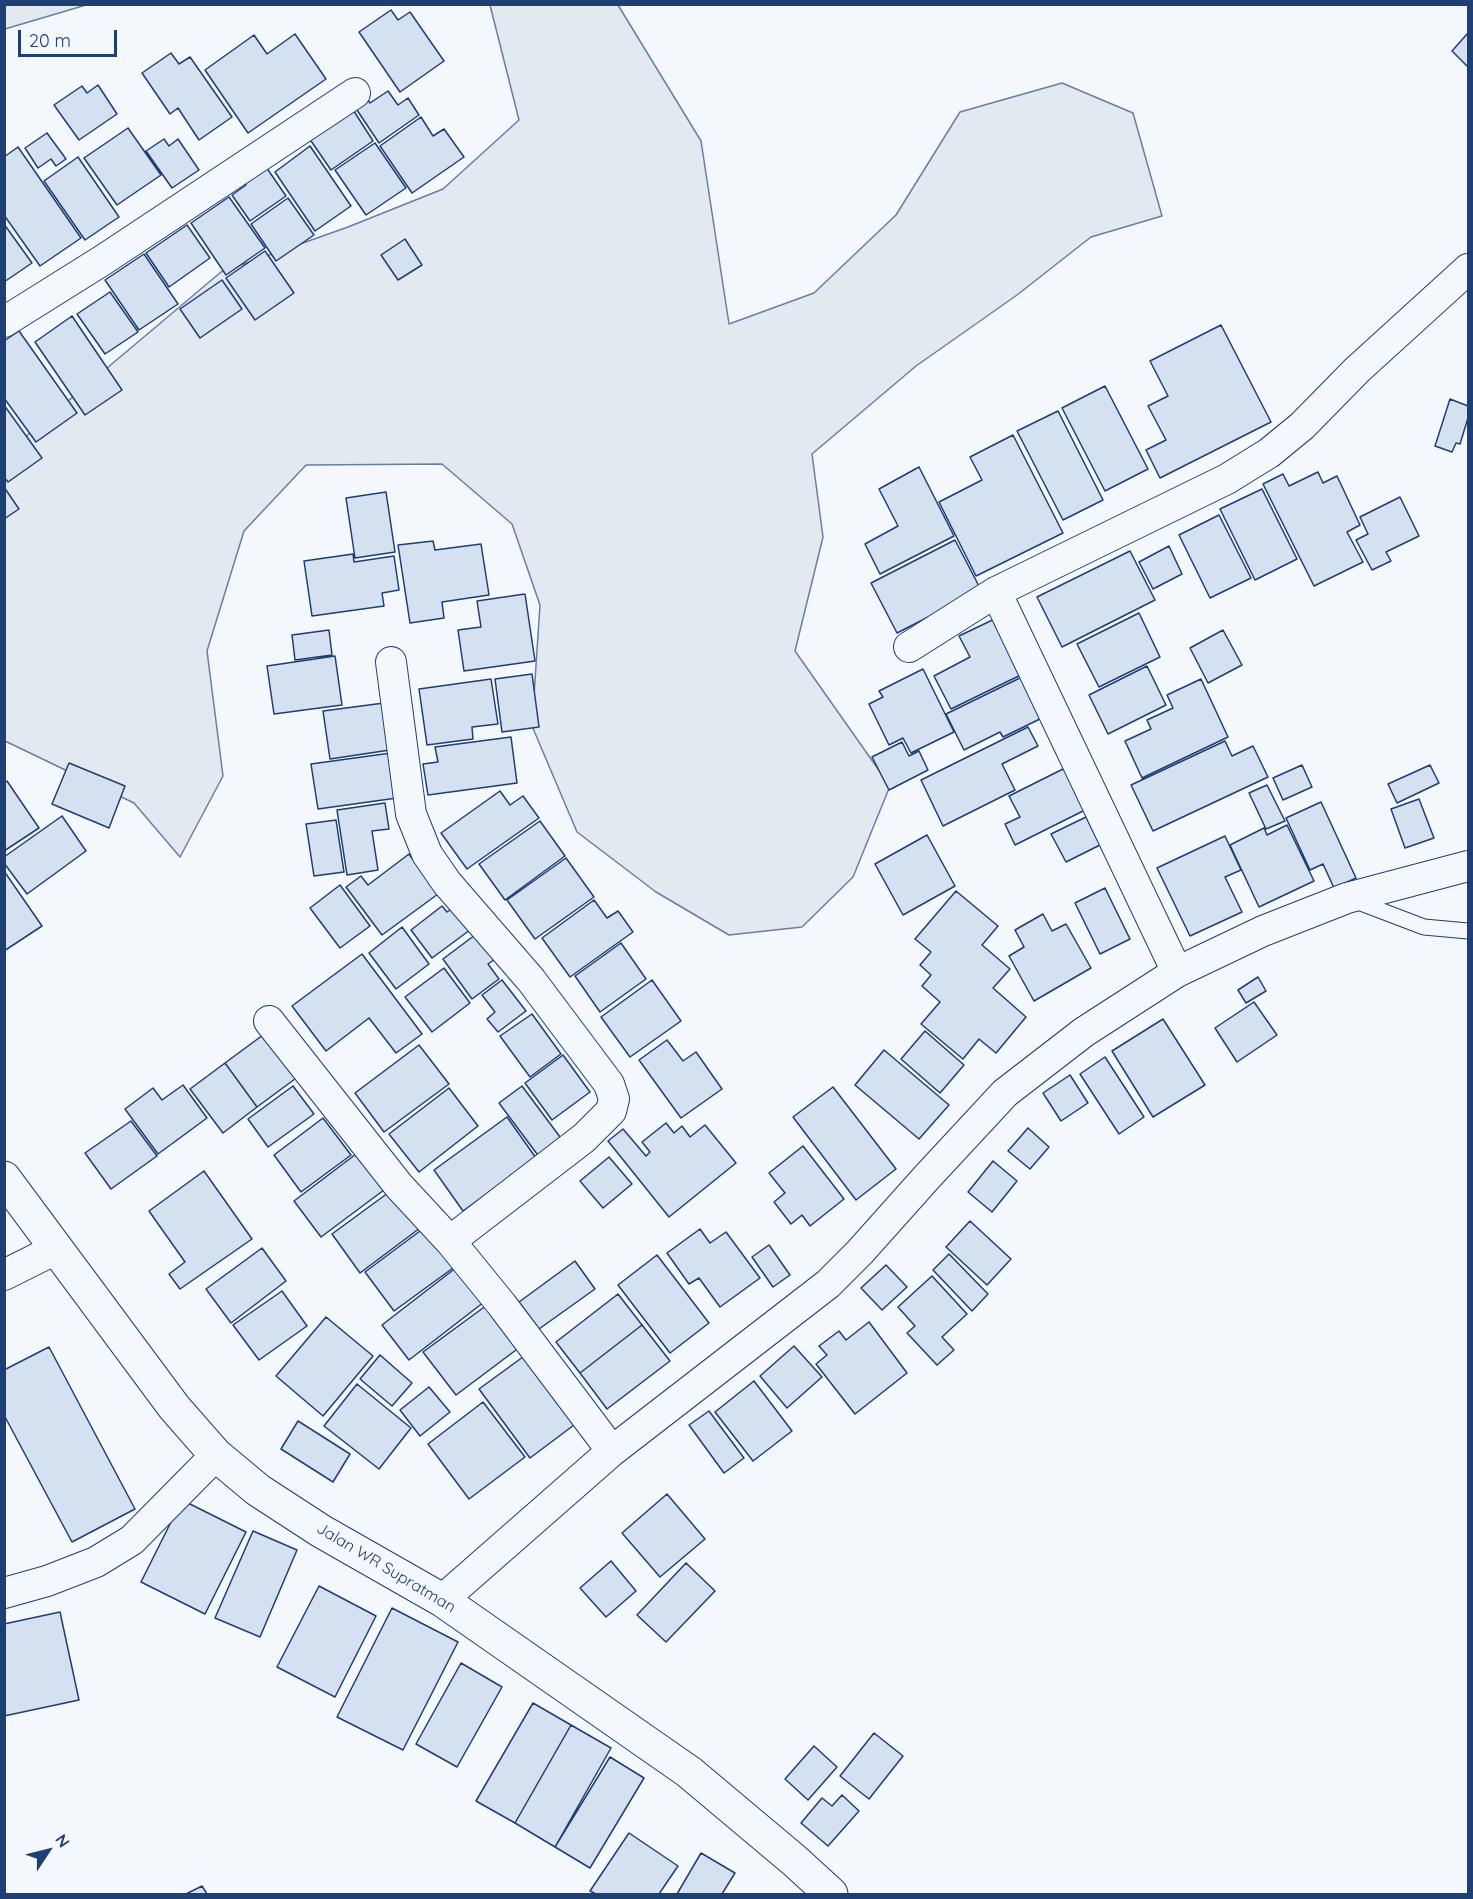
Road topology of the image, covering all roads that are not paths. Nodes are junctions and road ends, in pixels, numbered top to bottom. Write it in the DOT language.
graph roads {
  1 [pos="355,93"];
  2 [pos="1468,269"];
  3 [pos="4,322"];
  4 [pos="996,592"];
  5 [pos="909,646"];
  6 [pos="391,662"];
  7 [pos="1468,866"];
  8 [pos="1347,898"];
  9 [pos="1468,931"];
  10 [pos="1177,972"];
  11 [pos="269,1021"];
  12 [pos="4,1178"];
  13 [pos="450,1241"];
  14 [pos="56,1249"];
  15 [pos="4,1275"];
  16 [pos="612,1451"];
  17 [pos="216,1455"];
  18 [pos="4,1593"];
  19 [pos="442,1600"];
  20 [pos="831,1894"];
  1 -- 3 [label="street"];
  2 -- 4 [label="street"];
  4 -- 5 [label="street"];
  4 -- 10 [label="street"];
  6 -- 13 [label="street"];
  7 -- 8 [label="street"];
  8 -- 9 [label="lane"];
  8 -- 10 [label="street"];
  10 -- 16 [label="street"];
  11 -- 13 [label="street"];
  12 -- 14 [label="highway, Jalan WR Supratman"];
  13 -- 16 [label="street"];
  14 -- 15 [label="street"];
  14 -- 17 [label="highway, Jalan WR Supratman"];
  16 -- 19 [label="street"];
  17 -- 18 [label="street"];
  17 -- 19 [label="highway, Jalan WR Supratman"];
  19 -- 20 [label="highway, Jalan WR Supratman"];
}
